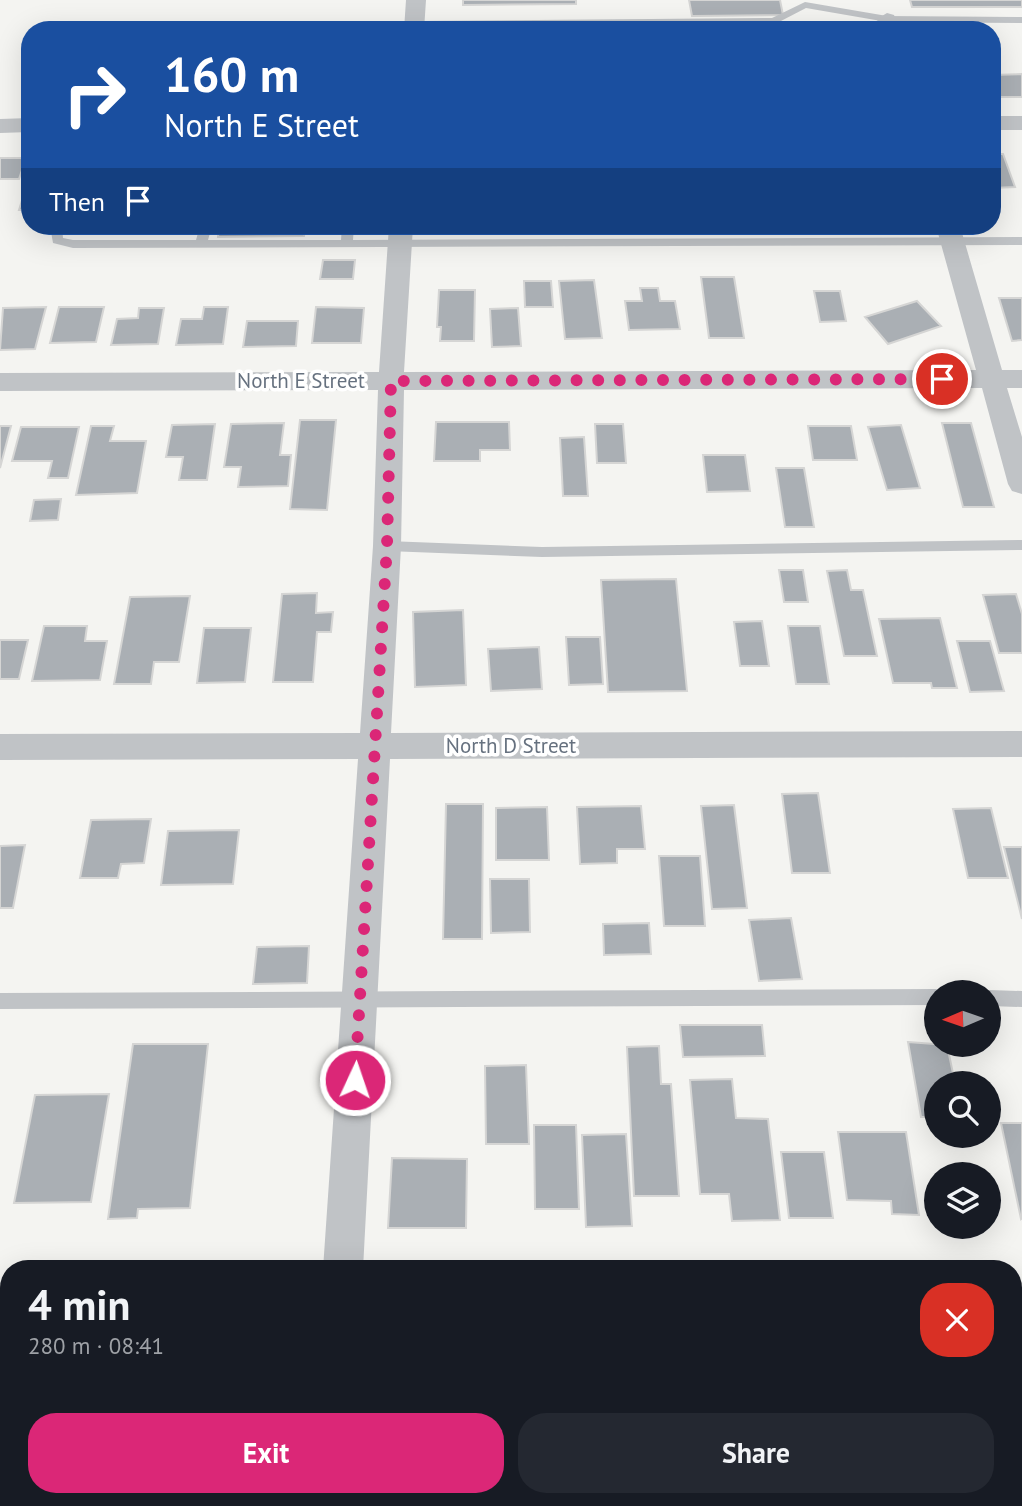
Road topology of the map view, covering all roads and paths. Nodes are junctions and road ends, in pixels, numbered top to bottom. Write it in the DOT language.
graph roads {
  1 [pos="416,0"];
  2 [pos="1022,20"];
  3 [pos="414,21"];
  4 [pos="781,21"];
  5 [pos="876,21"];
  6 [pos="989,21"];
  7 [pos="1001,123"];
  8 [pos="1022,123"];
  9 [pos="0,125"];
  10 [pos="21,125"];
  11 [pos="57,235"];
  12 [pos="204,235"];
  13 [pos="348,235"];
  14 [pos="400,235"];
  15 [pos="951,235"];
  16 [pos="968,235"];
  17 [pos="1022,241"];
  18 [pos="201,244"];
  19 [pos="347,244"];
  20 [pos="992,379"];
  21 [pos="1022,379"];
  22 [pos="391,381"];
  23 [pos="0,382"];
  24 [pos="1022,484"];
  25 [pos="1022,545"];
  26 [pos="387,546"];
  27 [pos="1022,744"];
  28 [pos="375,746"];
  29 [pos="0,747"];
  30 [pos="924,997"];
  31 [pos="1001,998"];
  32 [pos="359,999"];
  33 [pos="1022,999"];
  34 [pos="0,1001"];
  35 [pos="344,1260"];
  1 -- 3 [label="street"];
  2 -- 6 [label="lane"];
  4 -- 5 [label="lane"];
  7 -- 8 [label="street"];
  9 -- 10 [label="street"];
  11 -- 18 [label="lane"];
  12 -- 18 [label="lane"];
  13 -- 19 [label="lane"];
  14 -- 19 [label="lane"];
  14 -- 22 [label="street"];
  15 -- 20 [label="street"];
  16 -- 17 [label="lane"];
  18 -- 19 [label="lane"];
  20 -- 21 [label="street, North E Street"];
  20 -- 22 [label="street, North E Street"];
  20 -- 24 [label="street"];
  22 -- 23 [label="street, North E Street"];
  22 -- 26 [label="street"];
  25 -- 26 [label="lane"];
  26 -- 28 [label="street"];
  27 -- 28 [label="street, North D Street"];
  28 -- 29 [label="street, North D Street"];
  28 -- 32 [label="street"];
  30 -- 32 [label="lane"];
  31 -- 33 [label="lane"];
  32 -- 34 [label="lane"];
  32 -- 35 [label="street"];
}
